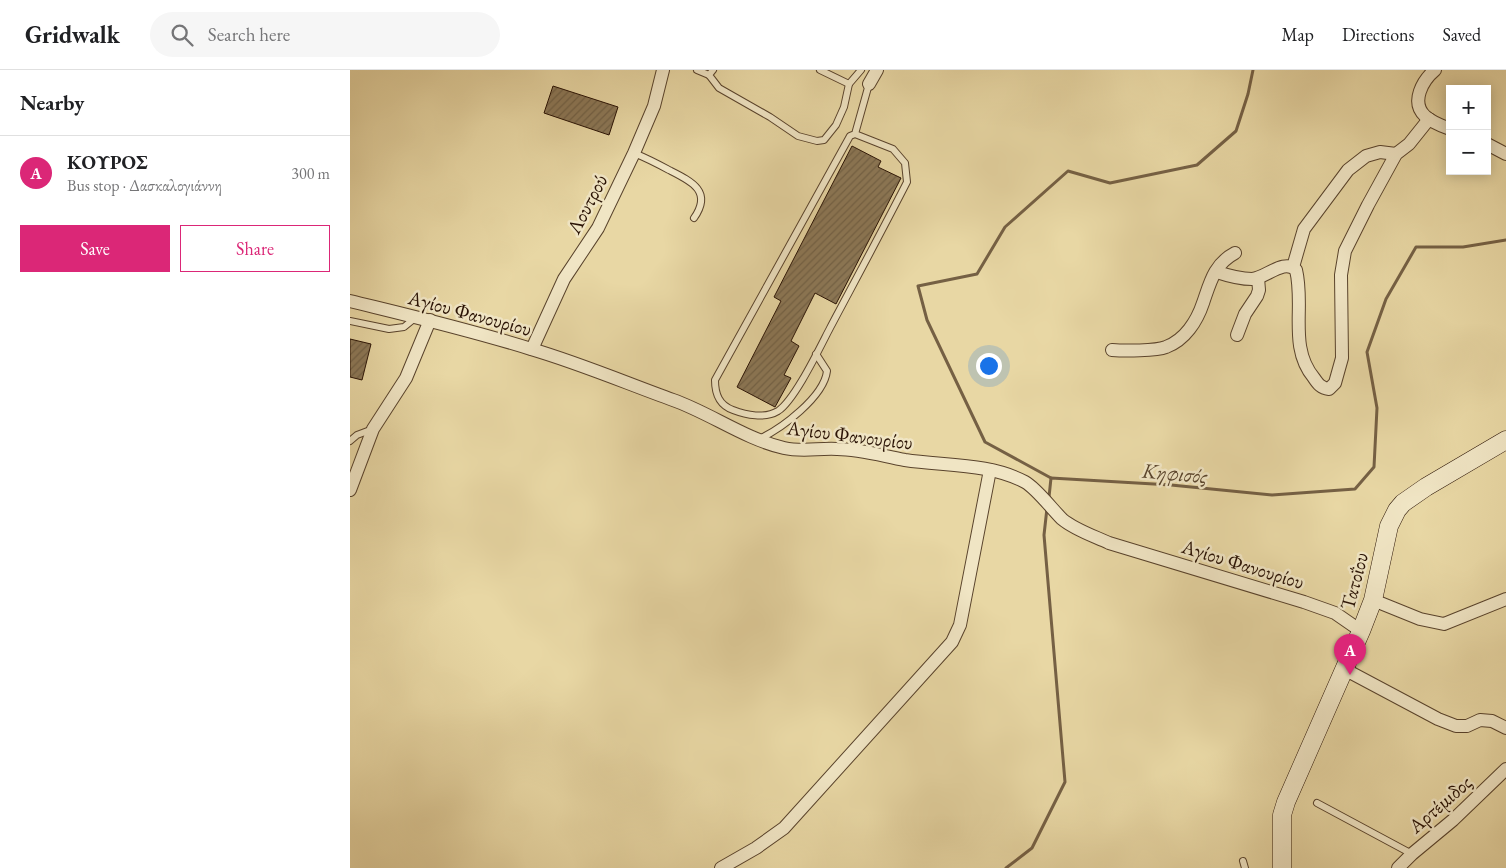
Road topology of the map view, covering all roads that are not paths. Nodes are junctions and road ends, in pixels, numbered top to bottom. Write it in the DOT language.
graph roads {
  1 [pos="663,70"];
  2 [pos="697,70"];
  3 [pos="820,70"];
  4 [pos="861,70"];
  5 [pos="877,70"];
  6 [pos="1435,70"];
  7 [pos="711,72"];
  8 [pos="849,84"];
  9 [pos="869,84"];
  10 [pos="1429,119"];
  11 [pos="1446,128"];
  12 [pos="855,134"];
  13 [pos="1491,146"];
  14 [pos="634,153"];
  15 [pos="1396,154"];
  16 [pos="1506,154"];
  17 [pos="694,218"];
  18 [pos="1235,253"];
  19 [pos="1293,267"];
  20 [pos="1217,272"];
  21 [pos="1258,278"];
  22 [pos="350,301"];
  23 [pos="416,317"];
  24 [pos="430,320"];
  25 [pos="350,321"];
  26 [pos="1237,335"];
  27 [pos="532,349"];
  28 [pos="1112,350"];
  29 [pos="816,354"];
  30 [pos="373,429"];
  31 [pos="758,439"];
  32 [pos="1506,440"];
  33 [pos="350,441"];
  34 [pos="990,470"];
  35 [pos="350,490"];
  36 [pos="1506,599"];
  37 [pos="1373,600"];
  38 [pos="1361,631"];
  39 [pos="1344,669"];
  40 [pos="1506,728"];
  41 [pos="1506,769"];
  42 [pos="1317,803"];
  43 [pos="1412,854"];
  44 [pos="721,868"];
  45 [pos="1282,868"];
  46 [pos="1398,868"];
  1 -- 14 [label="street, Λουτρού"];
  2 -- 7 [label="lane"];
  3 -- 8 [label="lane"];
  4 -- 8 [label="lane"];
  5 -- 9 [label="street"];
  6 -- 10 [label="street"];
  7 -- 8 [label="lane"];
  9 -- 12 [label="lane"];
  10 -- 11 [label="street"];
  10 -- 15 [label="street"];
  12 -- 29 [label="lane"];
  12 -- 29 [label="lane"];
  13 -- 16 [label="street"];
  14 -- 17 [label="lane"];
  14 -- 27 [label="street, Λουτρού"];
  15 -- 19 [label="street"];
  15 -- 19 [label="street"];
  18 -- 20 [label="street"];
  19 -- 21 [label="street"];
  20 -- 21 [label="street"];
  20 -- 28 [label="street"];
  21 -- 26 [label="street"];
  22 -- 23 [label="street, Αγίου Φανουρίου"];
  23 -- 24 [label="street, Αγίου Φανουρίου"];
  23 -- 25 [label="lane"];
  24 -- 27 [label="street, Αγίου Φανουρίου"];
  24 -- 30 [label="street"];
  27 -- 31 [label="street, Αγίου Φανουρίου"];
  29 -- 31 [label="lane"];
  30 -- 33 [label="lane"];
  30 -- 35 [label="street"];
  31 -- 34 [label="street, Αγίου Φανουρίου"];
  32 -- 37 [label="main road, Τατοΐου"];
  34 -- 38 [label="street, Αγίου Φανουρίου"];
  34 -- 44 [label="street"];
  36 -- 37 [label="street"];
  37 -- 38 [label="main road, Τατοΐου"];
  38 -- 39 [label="main road, Τατοΐου"];
  39 -- 40 [label="street"];
  39 -- 45 [label="main road, Τατοΐου"];
  41 -- 43 [label="street, Αρτέμιδος"];
  42 -- 43 [label="lane"];
  43 -- 46 [label="street, Αρτέμιδος"];
}
